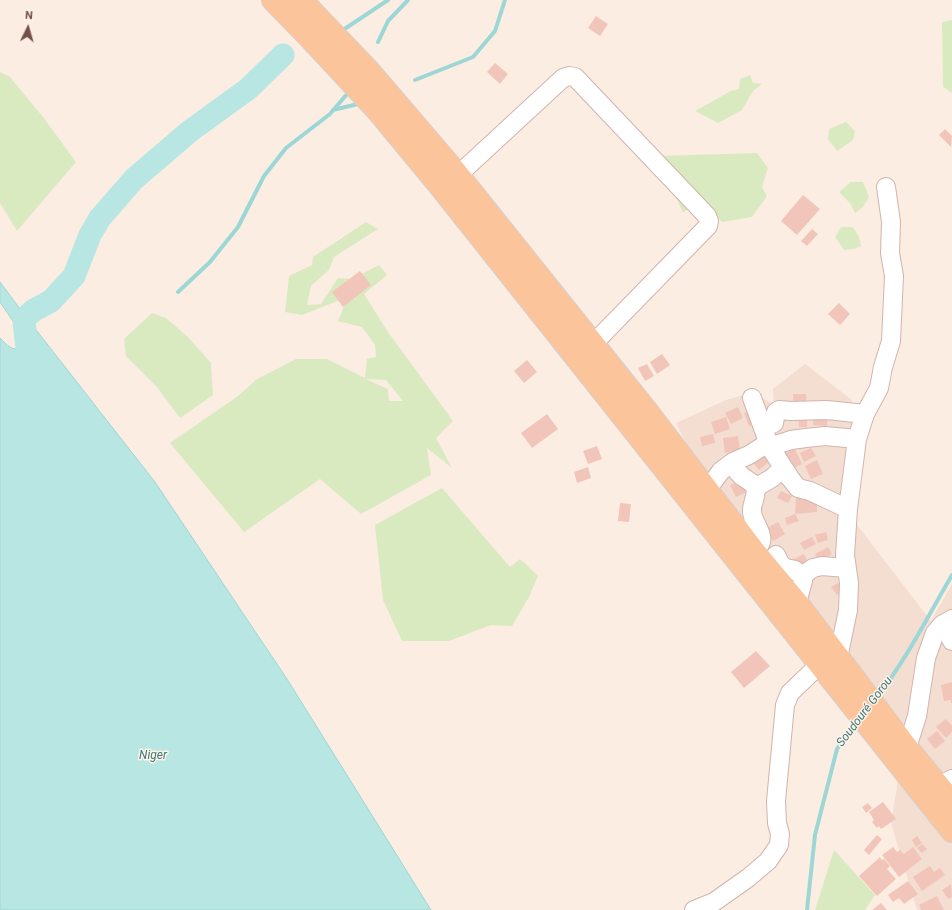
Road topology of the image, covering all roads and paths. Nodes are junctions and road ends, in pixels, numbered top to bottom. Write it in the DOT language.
graph roads {
  1 [pos="273,0"];
  2 [pos="301,0"];
  3 [pos="451,178"];
  4 [pos="886,187"];
  5 [pos="521,270"];
  6 [pos="593,344"];
  7 [pos="752,398"];
  8 [pos="865,414"];
  9 [pos="763,428"];
  10 [pos="857,439"];
  11 [pos="770,446"];
  12 [pos="733,462"];
  13 [pos="783,468"];
  14 [pos="755,488"];
  15 [pos="700,497"];
  16 [pos="848,509"];
  17 [pos="753,550"];
  18 [pos="776,555"];
  19 [pos="846,568"];
  20 [pos="802,576"];
  21 [pos="797,603"];
  22 [pos="948,622"];
  23 [pos="952,641"];
  24 [pos="832,665"];
  25 [pos="901,753"];
  26 [pos="948,789"];
  27 [pos="952,830"];
  28 [pos="694,910"];
  1 -- 3 [label="main road"];
  2 -- 3 [label="main road"];
  3 -- 5 [label="main road"];
  3 -- 6 [label="street"];
  4 -- 8 [label="street"];
  5 -- 6 [label="main road"];
  5 -- 15 [label="main road"];
  6 -- 15 [label="main road"];
  7 -- 9 [label="street"];
  8 -- 9 [label="street"];
  8 -- 10 [label="street"];
  9 -- 11 [label="street"];
  10 -- 11 [label="street"];
  10 -- 16 [label="street"];
  11 -- 12 [label="street"];
  11 -- 13 [label="street"];
  12 -- 14 [label="street"];
  12 -- 15 [label="street"];
  13 -- 14 [label="street"];
  13 -- 16 [label="street"];
  14 -- 17 [label="street"];
  15 -- 17 [label="main road"];
  15 -- 24 [label="main road"];
  16 -- 19 [label="street"];
  17 -- 21 [label="main road"];
  18 -- 20 [label="street"];
  19 -- 20 [label="street"];
  19 -- 24 [label="street"];
  20 -- 21 [label="street"];
  21 -- 24 [label="main road"];
  22 -- 23 [label="street"];
  22 -- 25 [label="street"];
  24 -- 25 [label="main road"];
  24 -- 28 [label="street"];
  25 -- 26 [label="main road"];
  25 -- 27 [label="main road"];
}
